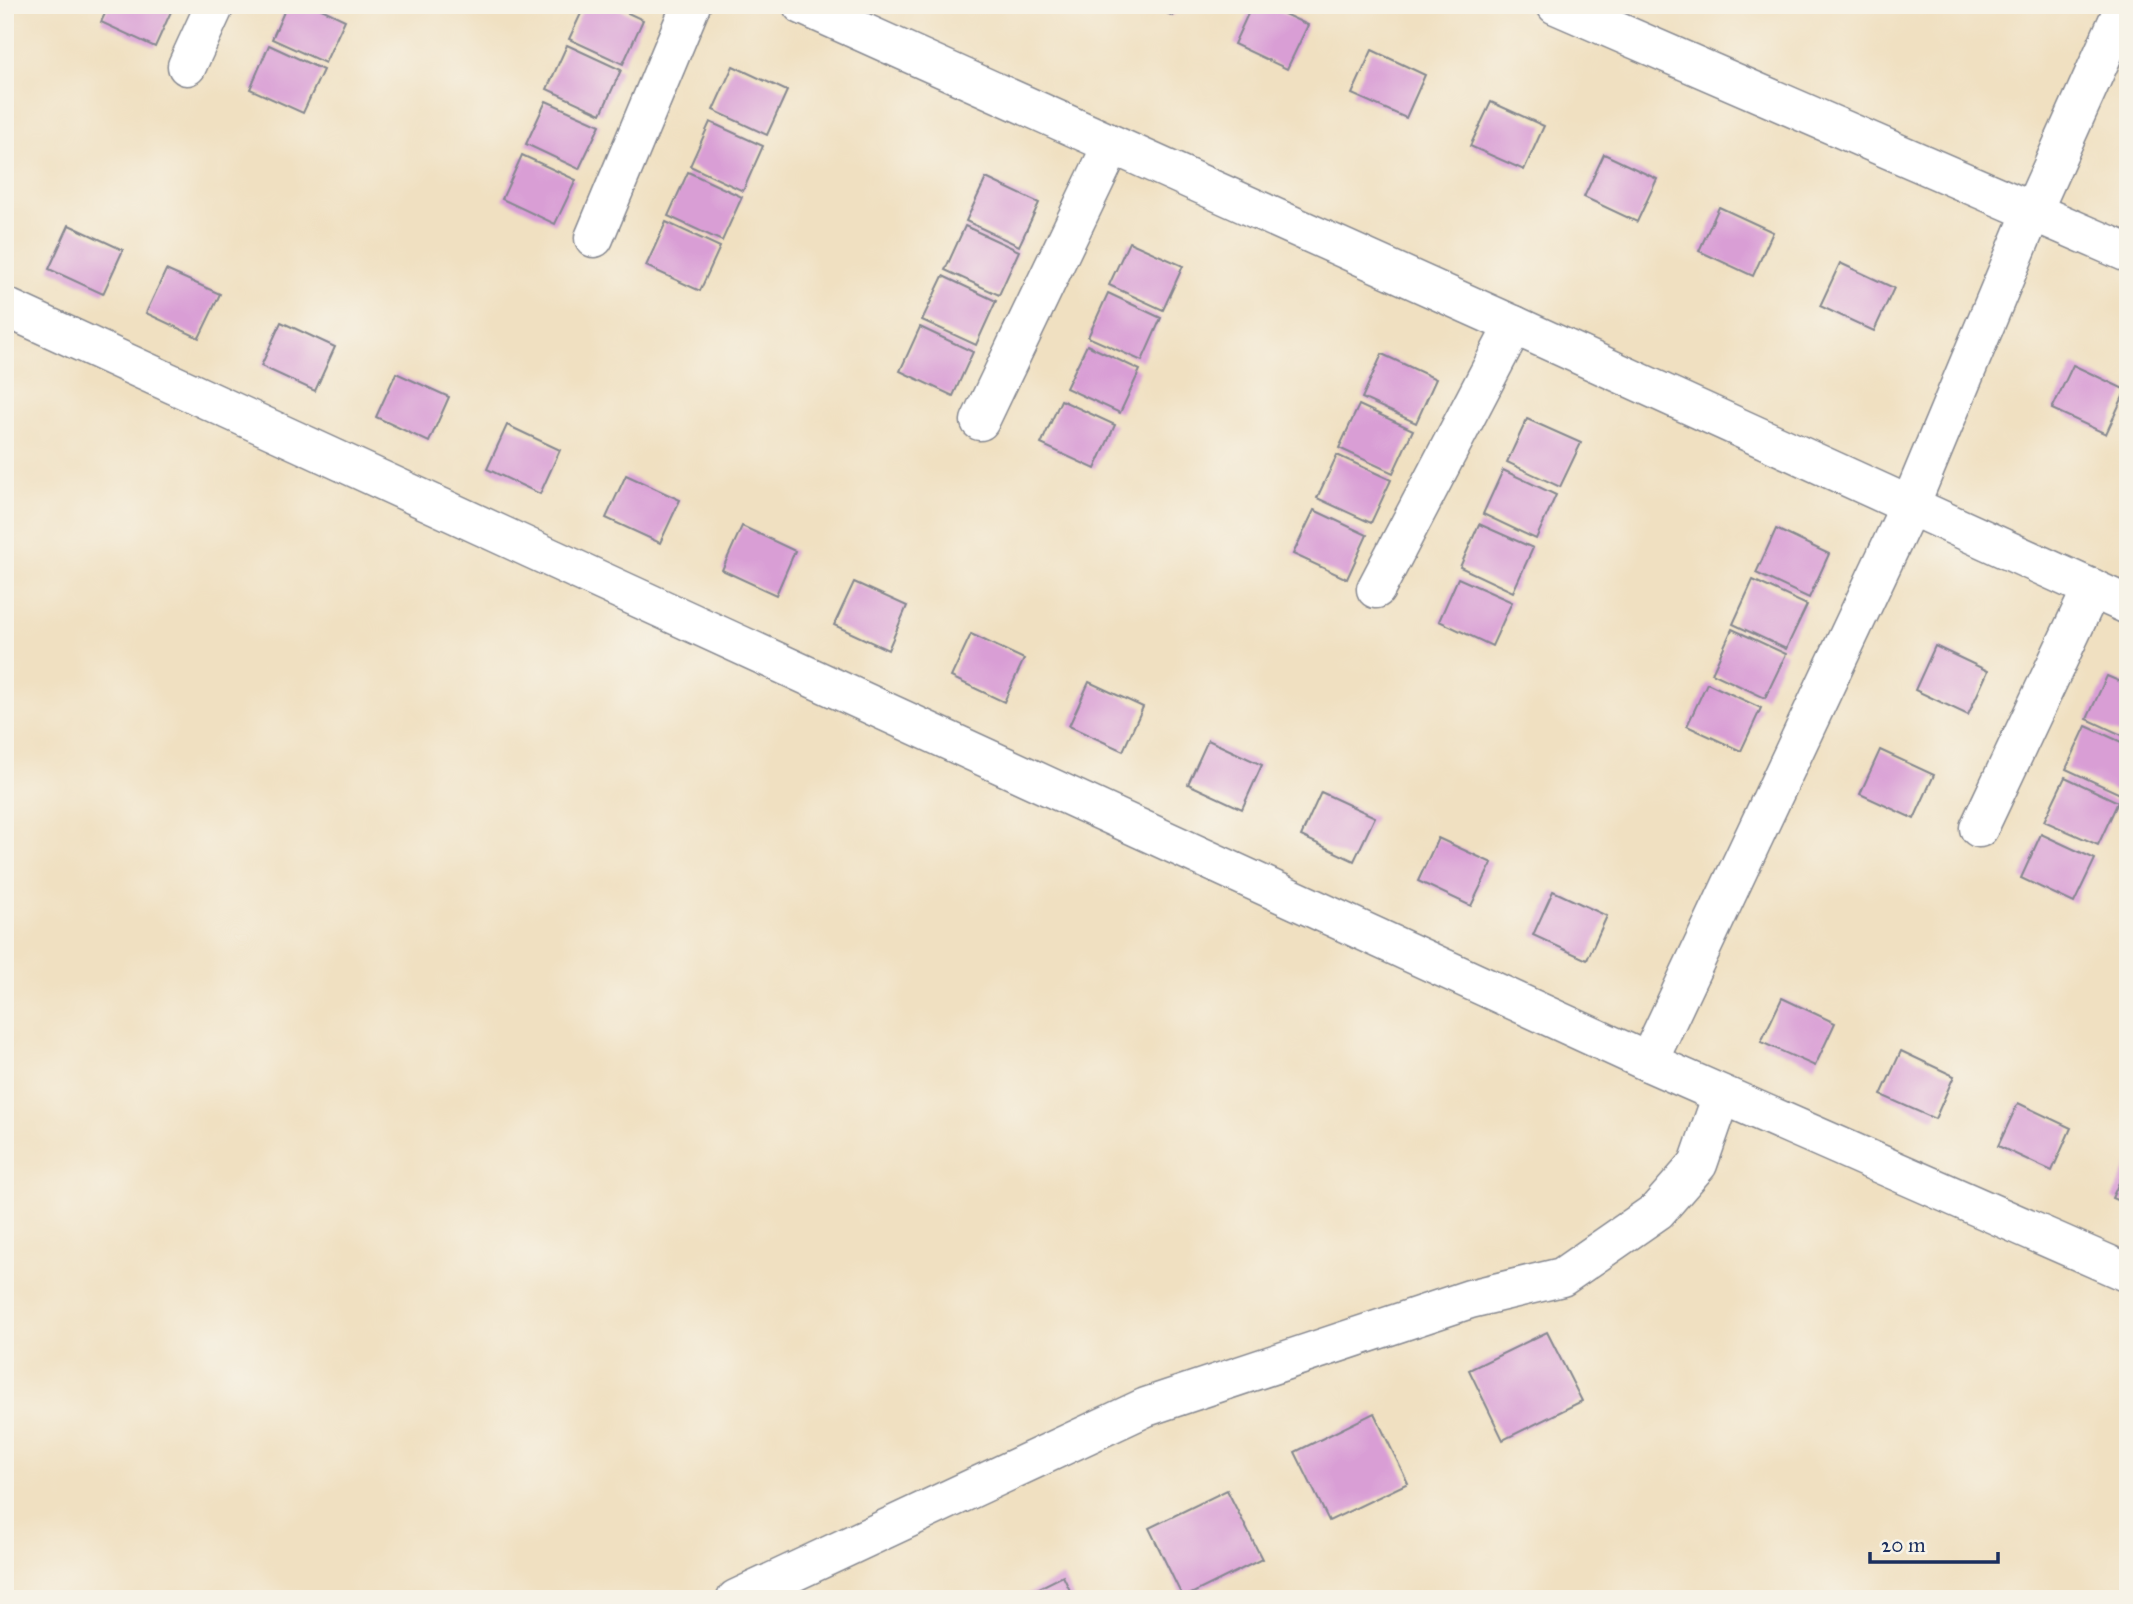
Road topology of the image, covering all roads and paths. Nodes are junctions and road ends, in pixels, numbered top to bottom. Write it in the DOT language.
graph roads {
  1 [pos="215,5"];
  2 [pos="691,5"];
  3 [pos="802,5"];
  4 [pos="1556,5"];
  5 [pos="2125,5"];
  6 [pos="187,66"];
  7 [pos="1112,145"];
  8 [pos="2033,210"];
  9 [pos="594,238"];
  10 [pos="2128,253"];
  11 [pos="5,307"];
  12 [pos="1514,325"];
  13 [pos="979,421"];
  14 [pos="1910,505"];
  15 [pos="2092,588"];
  16 [pos="1376,589"];
  17 [pos="2128,605"];
  18 [pos="1979,828"];
  19 [pos="1648,1062"];
  20 [pos="1722,1095"];
  21 [pos="2128,1273"];
  22 [pos="736,1599"];
  1 -- 6 [label="street"];
  2 -- 9 [label="street"];
  3 -- 7 [label="street"];
  4 -- 8 [label="street"];
  5 -- 8 [label="street"];
  7 -- 12 [label="street"];
  7 -- 13 [label="street"];
  8 -- 10 [label="street"];
  8 -- 14 [label="street"];
  11 -- 19 [label="street"];
  12 -- 14 [label="street"];
  12 -- 16 [label="street"];
  14 -- 15 [label="street"];
  14 -- 19 [label="street"];
  15 -- 17 [label="street"];
  15 -- 18 [label="street"];
  19 -- 20 [label="street"];
  20 -- 21 [label="street"];
  20 -- 22 [label="street"];
}
